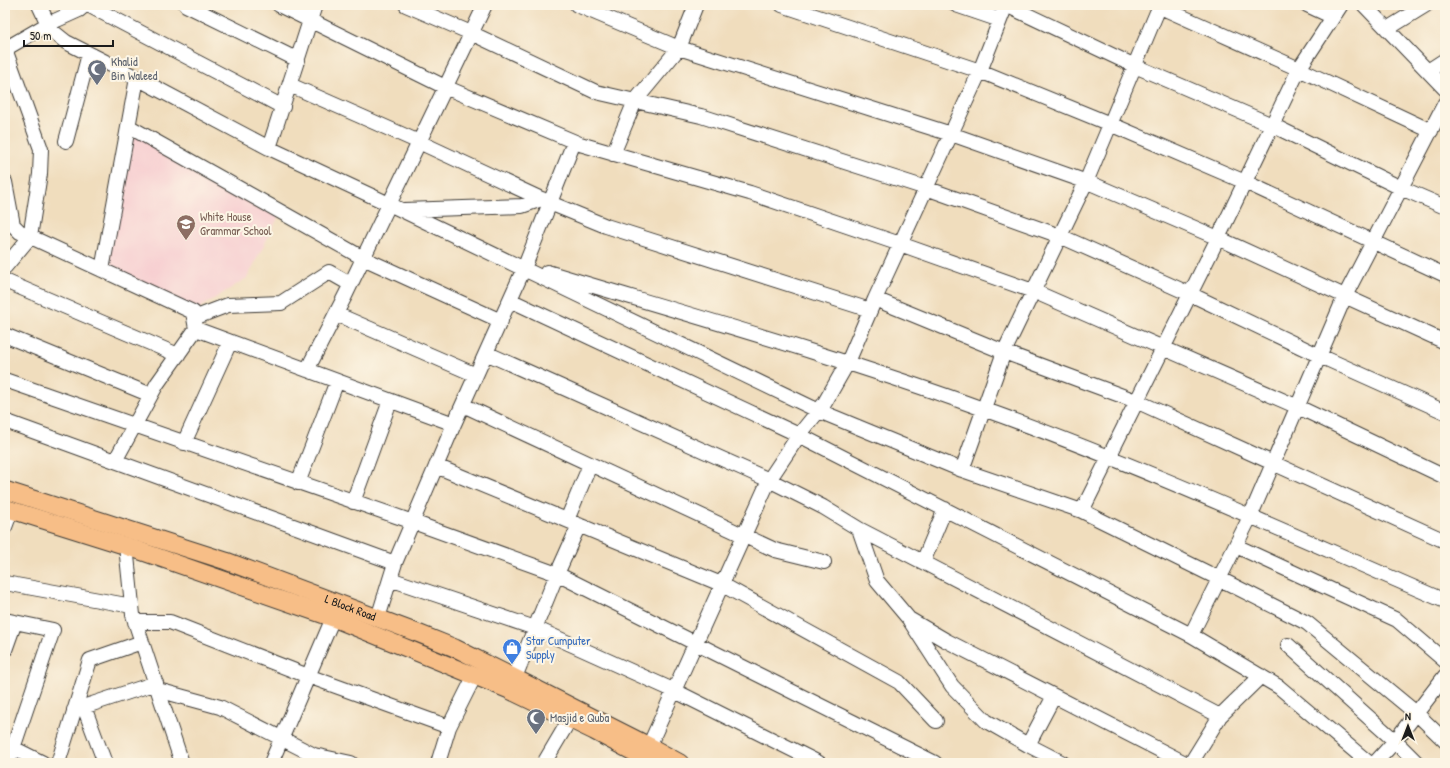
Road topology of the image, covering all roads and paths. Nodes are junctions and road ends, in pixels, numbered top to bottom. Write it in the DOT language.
graph roads {
  1 [pos="39,5"];
  2 [pos="86,5"];
  3 [pos="186,5"];
  4 [pos="279,5"];
  5 [pos="315,5"];
  6 [pos="406,5"];
  7 [pos="485,5"];
  8 [pos="577,5"];
  9 [pos="696,5"];
  10 [pos="782,5"];
  11 [pos="956,5"];
  12 [pos="1006,5"];
  13 [pos="1307,5"];
  14 [pos="1341,5"];
  15 [pos="1364,5"];
  16 [pos="1426,5"];
  17 [pos="1159,6"];
  18 [pos="1333,17"];
  19 [pos="310,20"];
  20 [pos="1000,20"];
  21 [pos="47,25"];
  22 [pos="1387,29"];
  23 [pos="472,33"];
  24 [pos="679,48"];
  25 [pos="5,49"];
  26 [pos="89,54"];
  27 [pos="298,60"];
  28 [pos="1445,60"];
  29 [pos="1135,66"];
  30 [pos="1299,69"];
  31 [pos="980,71"];
  32 [pos="1428,71"];
  33 [pos="137,78"];
  34 [pos="290,85"];
  35 [pos="445,87"];
  36 [pos="1445,89"];
  37 [pos="635,101"];
  38 [pos="1445,103"];
  39 [pos="283,107"];
  40 [pos="1110,124"];
  41 [pos="1272,125"];
  42 [pos="128,126"];
  43 [pos="1431,131"];
  44 [pos="951,134"];
  45 [pos="66,141"];
  46 [pos="419,142"];
  47 [pos="574,142"];
  48 [pos="270,148"];
  49 [pos="613,154"];
  50 [pos="5,182"];
  51 [pos="1086,182"];
  52 [pos="1245,182"];
  53 [pos="926,188"];
  54 [pos="1401,188"];
  55 [pos="546,201"];
  56 [pos="389,204"];
  57 [pos="1445,207"];
  58 [pos="402,210"];
  59 [pos="1060,236"];
  60 [pos="30,237"];
  61 [pos="1218,238"];
  62 [pos="1374,241"];
  63 [pos="900,244"];
  64 [pos="363,258"];
  65 [pos="5,267"];
  66 [pos="525,267"];
  67 [pos="102,270"];
  68 [pos="1445,275"];
  69 [pos="5,281"];
  70 [pos="350,284"];
  71 [pos="1033,291"];
  72 [pos="1190,294"];
  73 [pos="1345,296"];
  74 [pos="510,300"];
  75 [pos="872,304"];
  76 [pos="336,314"];
  77 [pos="501,320"];
  78 [pos="195,323"];
  79 [pos="5,337"];
  80 [pos="230,342"];
  81 [pos="1445,342"];
  82 [pos="1162,349"];
  83 [pos="1004,352"];
  84 [pos="486,353"];
  85 [pos="178,355"];
  86 [pos="1320,356"];
  87 [pos="848,362"];
  88 [pos="307,370"];
  89 [pos="476,375"];
  90 [pos="5,380"];
  91 [pos="337,381"];
  92 [pos="151,395"];
  93 [pos="390,401"];
  94 [pos="1136,401"];
  95 [pos="462,405"];
  96 [pos="1298,407"];
  97 [pos="984,409"];
  98 [pos="819,411"];
  99 [pos="1445,412"];
  100 [pos="5,421"];
  101 [pos="454,424"];
  102 [pos="134,426"];
  103 [pos="799,435"];
  104 [pos="184,444"];
  105 [pos="1108,457"];
  106 [pos="115,461"];
  107 [pos="1273,463"];
  108 [pos="590,465"];
  109 [pos="436,466"];
  110 [pos="962,470"];
  111 [pos="1445,477"];
  112 [pos="769,480"];
  113 [pos="298,483"];
  114 [pos="5,490"];
  115 [pos="353,502"];
  116 [pos="8,509"];
  117 [pos="945,509"];
  118 [pos="1082,511"];
  119 [pos="1250,517"];
  120 [pos="413,522"];
  121 [pos="573,523"];
  122 [pos="5,527"];
  123 [pos="858,529"];
  124 [pos="743,536"];
  125 [pos="1445,541"];
  126 [pos="126,546"];
  127 [pos="1236,546"];
  128 [pos="824,562"];
  129 [pos="922,562"];
  130 [pos="395,563"];
  131 [pos="557,574"];
  132 [pos="390,579"];
  133 [pos="1220,579"];
  134 [pos="5,583"];
  135 [pos="721,584"];
  136 [pos="1445,601"];
  137 [pos="132,606"];
  138 [pos="333,618"];
  139 [pos="378,618"];
  140 [pos="909,619"];
  141 [pos="10,621"];
  142 [pos="135,622"];
  143 [pos="535,628"];
  144 [pos="1191,635"];
  145 [pos="142,642"];
  146 [pos="696,643"];
  147 [pos="1288,645"];
  148 [pos="5,650"];
  149 [pos="1445,661"];
  150 [pos="475,675"];
  151 [pos="308,676"];
  152 [pos="1261,676"];
  153 [pos="1445,676"];
  154 [pos="512,684"];
  155 [pos="157,687"];
  156 [pos="675,690"];
  157 [pos="1054,696"];
  158 [pos="79,708"];
  159 [pos="1416,714"];
  160 [pos="1220,716"];
  161 [pos="570,719"];
  162 [pos="936,721"];
  163 [pos="449,727"];
  164 [pos="281,739"];
  165 [pos="1395,741"];
  166 [pos="1445,741"];
  167 [pos="1028,745"];
  168 [pos="9,746"];
  169 [pos="649,755"];
  170 [pos="8,763"];
  171 [pos="43,763"];
  172 [pos="58,763"];
  173 [pos="105,763"];
  174 [pos="182,763"];
  175 [pos="271,763"];
  176 [pos="351,763"];
  177 [pos="438,763"];
  178 [pos="544,763"];
  179 [pos="680,763"];
  180 [pos="819,763"];
  181 [pos="936,763"];
  182 [pos="1063,763"];
  183 [pos="1185,763"];
  184 [pos="1191,763"];
  185 [pos="1369,763"];
  186 [pos="1375,763"];
  187 [pos="1418,763"];
  1 -- 21 [label="street"];
  2 -- 21 [label="street"];
  2 -- 39 [label="street"];
  3 -- 27 [label="street"];
  4 -- 19 [label="street"];
  5 -- 19 [label="street"];
  6 -- 23 [label="street"];
  7 -- 23 [label="street"];
  8 -- 24 [label="street"];
  9 -- 24 [label="street"];
  10 -- 31 [label="street"];
  11 -- 20 [label="street"];
  12 -- 20 [label="street"];
  12 -- 29 [label="street"];
  13 -- 18 [label="street"];
  14 -- 18 [label="street"];
  15 -- 22 [label="street"];
  16 -- 22 [label="street"];
  17 -- 29 [label="street"];
  17 -- 30 [label="street"];
  18 -- 30 [label="street"];
  19 -- 27 [label="street"];
  19 -- 35 [label="street"];
  20 -- 31 [label="street"];
  21 -- 25 [label="street"];
  21 -- 26 [label="street"];
  22 -- 32 [label="street"];
  23 -- 35 [label="street"];
  23 -- 37 [label="street"];
  24 -- 37 [label="street"];
  24 -- 44 [label="street"];
  25 -- 60 [label="street"];
  26 -- 33 [label="street"];
  26 -- 45 [label="street"];
  27 -- 34 [label="street"];
  28 -- 32 [label="street"];
  29 -- 40 [label="street"];
  29 -- 41 [label="street"];
  30 -- 41 [label="street"];
  30 -- 43 [label="street"];
  31 -- 40 [label="street"];
  31 -- 44 [label="street"];
  32 -- 36 [label="street"];
  33 -- 42 [label="street"];
  33 -- 48 [label="street"];
  34 -- 39 [label="street"];
  34 -- 46 [label="street"];
  35 -- 46 [label="street"];
  35 -- 47 [label="street"];
  37 -- 49 [label="street"];
  37 -- 53 [label="street"];
  38 -- 43 [label="street"];
  39 -- 48 [label="street"];
  40 -- 51 [label="street"];
  40 -- 52 [label="street"];
  41 -- 52 [label="street"];
  41 -- 54 [label="street"];
  42 -- 64 [label="street"];
  42 -- 67 [label="street"];
  43 -- 54 [label="street"];
  44 -- 51 [label="street"];
  44 -- 53 [label="street"];
  46 -- 55 [label="street"];
  46 -- 56 [label="street"];
  47 -- 49 [label="street"];
  47 -- 55 [label="street"];
  48 -- 56 [label="street"];
  49 -- 63 [label="street"];
  50 -- 60 [label="street"];
  51 -- 59 [label="street"];
  51 -- 61 [label="street"];
  52 -- 61 [label="street"];
  52 -- 62 [label="street"];
  53 -- 59 [label="street"];
  53 -- 63 [label="street"];
  54 -- 57 [label="street"];
  54 -- 62 [label="street"];
  55 -- 58 [label="street"];
  55 -- 66 [label="street"];
  55 -- 75 [label="street"];
  56 -- 58 [label="street"];
  56 -- 64 [label="street"];
  58 -- 66 [label="street"];
  59 -- 71 [label="street"];
  59 -- 72 [label="street"];
  60 -- 65 [label="street"];
  60 -- 67 [label="street"];
  61 -- 72 [label="street"];
  61 -- 73 [label="street"];
  62 -- 68 [label="street"];
  62 -- 73 [label="street"];
  63 -- 71 [label="street"];
  63 -- 75 [label="street"];
  64 -- 70 [label="street"];
  64 -- 77 [label="street"];
  66 -- 74 [label="street"];
  66 -- 87 [label="street"];
  66 -- 98 [label="street"];
  67 -- 78 [label="street"];
  69 -- 85 [label="street"];
  70 -- 76 [label="street"];
  70 -- 78 [label="street"];
  71 -- 82 [label="street"];
  71 -- 83 [label="street"];
  72 -- 82 [label="street"];
  72 -- 86 [label="street"];
  73 -- 81 [label="street"];
  73 -- 86 [label="street"];
  74 -- 77 [label="street"];
  74 -- 103 [label="street"];
  75 -- 83 [label="street"];
  75 -- 87 [label="street"];
  76 -- 88 [label="street"];
  76 -- 89 [label="street"];
  77 -- 84 [label="street"];
  78 -- 80 [label="street"];
  78 -- 85 [label="street"];
  79 -- 92 [label="street"];
  80 -- 88 [label="street"];
  80 -- 104 [label="street"];
  82 -- 94 [label="street"];
  82 -- 96 [label="street"];
  83 -- 94 [label="street"];
  83 -- 97 [label="street"];
  84 -- 89 [label="street"];
  84 -- 112 [label="street"];
  85 -- 92 [label="street"];
  86 -- 96 [label="street"];
  86 -- 99 [label="street"];
  87 -- 97 [label="street"];
  87 -- 98 [label="street"];
  88 -- 91 [label="street"];
  89 -- 95 [label="street"];
  90 -- 102 [label="street"];
  91 -- 93 [label="street"];
  91 -- 113 [label="street"];
  92 -- 102 [label="street"];
  93 -- 101 [label="street"];
  93 -- 115 [label="street"];
  94 -- 105 [label="street"];
  94 -- 107 [label="street"];
  95 -- 101 [label="street"];
  95 -- 108 [label="street"];
  96 -- 107 [label="street"];
  96 -- 111 [label="street"];
  97 -- 105 [label="street"];
  97 -- 110 [label="street"];
  98 -- 103 [label="street"];
  98 -- 110 [label="street"];
  100 -- 106 [label="street"];
  101 -- 109 [label="street"];
  102 -- 104 [label="street"];
  102 -- 106 [label="street"];
  103 -- 112 [label="street"];
  103 -- 117 [label="street"];
  104 -- 113 [label="street"];
  105 -- 118 [label="street"];
  105 -- 119 [label="street"];
  106 -- 130 [label="street"];
  107 -- 119 [label="street"];
  107 -- 125 [label="street"];
  108 -- 121 [label="street"];
  108 -- 124 [label="street"];
  109 -- 120 [label="street"];
  109 -- 121 [label="street"];
  110 -- 118 [label="street"];
  112 -- 123 [label="street"];
  112 -- 124 [label="street"];
  113 -- 115 [label="street"];
  114 -- 139 [label="main road, L Block Road"];
  115 -- 120 [label="street"];
  116 -- 122 [label="street"];
  116 -- 126 [label="main road, L Block Road"];
  117 -- 129 [label="street"];
  117 -- 144 [label="street"];
  118 -- 133 [label="street"];
  119 -- 127 [label="street"];
  119 -- 136 [label="street"];
  120 -- 130 [label="street"];
  120 -- 131 [label="street"];
  121 -- 131 [label="street"];
  121 -- 135 [label="street"];
  123 -- 129 [label="street"];
  123 -- 140 [label="street"];
  124 -- 128 [label="street"];
  124 -- 135 [label="street"];
  126 -- 137 [label="street"];
  126 -- 138 [label="main road, L Block Road"];
  127 -- 133 [label="street"];
  127 -- 149 [label="street"];
  129 -- 160 [label="street"];
  130 -- 132 [label="street"];
  131 -- 143 [label="street"];
  131 -- 146 [label="street"];
  132 -- 139 [label="street"];
  132 -- 143 [label="street"];
  133 -- 144 [label="street"];
  133 -- 159 [label="street"];
  134 -- 137 [label="street"];
  135 -- 146 [label="street"];
  135 -- 162 [label="street"];
  137 -- 142 [label="street"];
  138 -- 150 [label="main road, L Block Road"];
  138 -- 151 [label="street"];
  139 -- 154 [label="main road, L Block Road"];
  140 -- 157 [label="street"];
  140 -- 167 [label="street"];
  141 -- 148 [label="street"];
  141 -- 168 [label="street"];
  142 -- 145 [label="street"];
  142 -- 151 [label="street"];
  143 -- 154 [label="street"];
  143 -- 156 [label="street"];
  144 -- 152 [label="street"];
  145 -- 155 [label="street"];
  145 -- 158 [label="street"];
  146 -- 156 [label="street"];
  146 -- 181 [label="street"];
  147 -- 165 [label="street"];
  150 -- 154 [label="main road, L Block Road"];
  150 -- 163 [label="street"];
  151 -- 163 [label="street"];
  151 -- 164 [label="street"];
  152 -- 160 [label="street"];
  152 -- 185 [label="street"];
  153 -- 159 [label="street"];
  154 -- 161 [label="main road, L Block Road"];
  154 -- 169 [label="main road, L Block Road"];
  155 -- 158 [label="street"];
  155 -- 164 [label="street"];
  155 -- 174 [label="street"];
  156 -- 169 [label="street"];
  156 -- 180 [label="street"];
  157 -- 167 [label="street"];
  157 -- 183 [label="street"];
  158 -- 172 [label="street"];
  158 -- 173 [label="street"];
  159 -- 165 [label="street"];
  159 -- 166 [label="street"];
  160 -- 184 [label="street"];
  161 -- 169 [label="main road, L Block Road"];
  161 -- 178 [label="street"];
  163 -- 177 [label="street"];
  164 -- 175 [label="street"];
  164 -- 176 [label="street"];
  165 -- 186 [label="street"];
  165 -- 187 [label="street"];
  167 -- 182 [label="street"];
  168 -- 170 [label="street"];
  168 -- 171 [label="street"];
  169 -- 179 [label="main road, L Block Road"];
}
